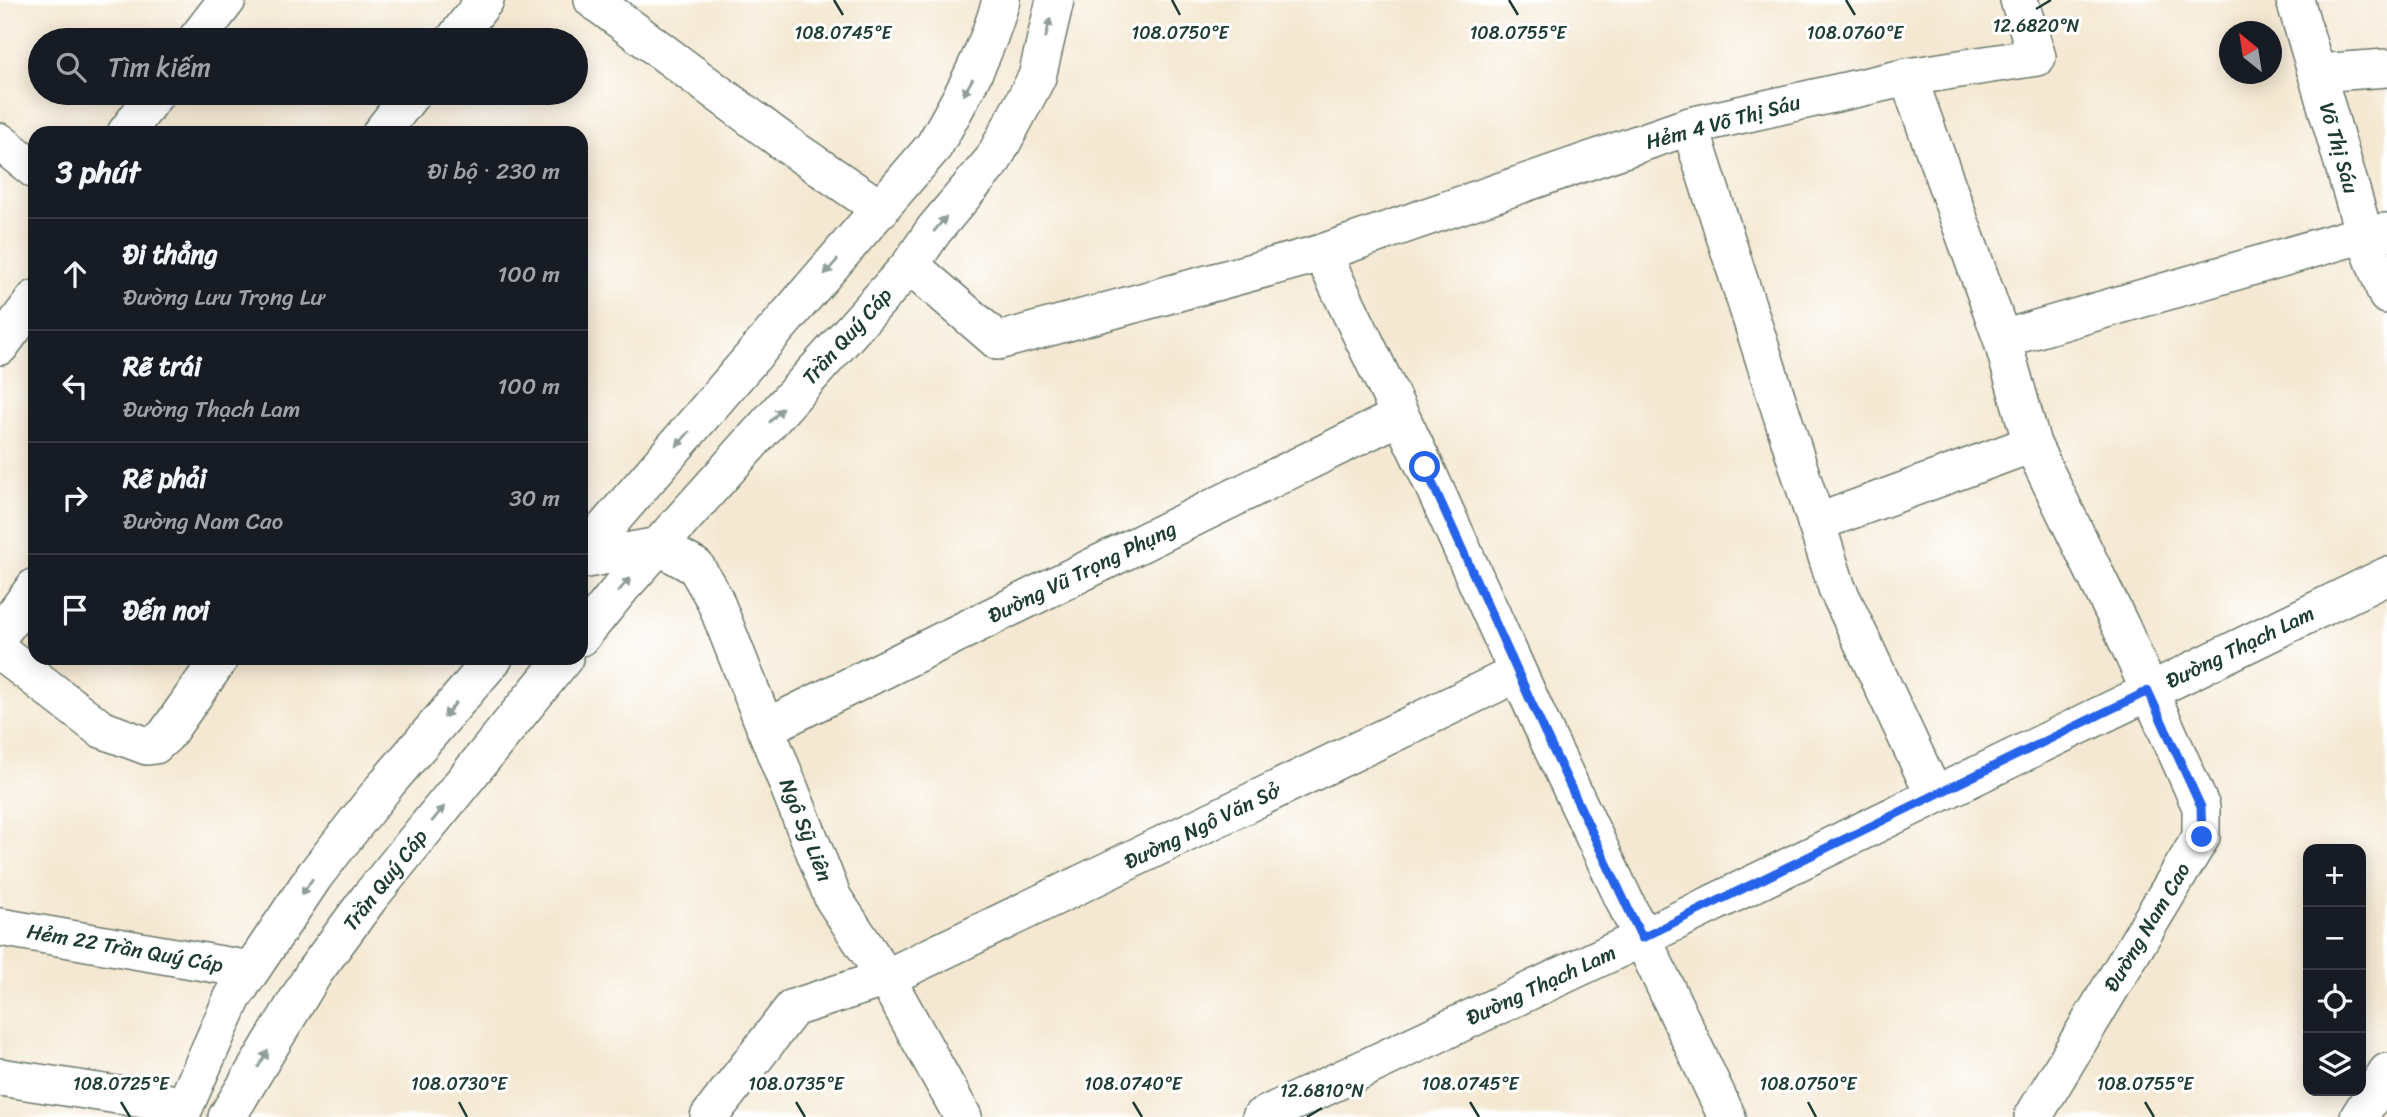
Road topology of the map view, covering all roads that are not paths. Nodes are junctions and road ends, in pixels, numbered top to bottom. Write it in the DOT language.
graph roads {
  1 [pos="227,0"];
  2 [pos="485,0"];
  3 [pos="593,0"];
  4 [pos="1001,0"];
  5 [pos="1055,0"];
  6 [pos="2019,0"];
  7 [pos="2295,0"];
  8 [pos="205,28"];
  9 [pos="463,28"];
  10 [pos="2387,68"];
  11 [pos="2317,74"];
  12 [pos="1908,77"];
  13 [pos="147,105"];
  14 [pos="403,105"];
  15 [pos="1690,125"];
  16 [pos="131,126"];
  17 [pos="386,126"];
  18 [pos="0,142"];
  19 [pos="28,164"];
  20 [pos="881,209"];
  21 [pos="2376,233"];
  22 [pos="1322,253"];
  23 [pos="910,265"];
  24 [pos="2387,295"];
  25 [pos="28,308"];
  26 [pos="2002,339"];
  27 [pos="0,346"];
  28 [pos="1400,416"];
  29 [pos="2032,444"];
  30 [pos="1816,523"];
  31 [pos="659,546"];
  32 [pos="588,550"];
  33 [pos="588,557"];
  34 [pos="2387,576"];
  35 [pos="28,596"];
  36 [pos="588,629"];
  37 [pos="0,634"];
  38 [pos="0,651"];
  39 [pos="215,665"];
  40 [pos="488,665"];
  41 [pos="558,665"];
  42 [pos="1518,674"];
  43 [pos="2148,691"];
  44 [pos="765,728"];
  45 [pos="1934,795"];
  46 [pos="0,927"];
  47 [pos="1642,938"];
  48 [pos="251,970"];
  49 [pos="886,978"];
  50 [pos="2387,1072"];
  51 [pos="0,1077"];
  52 [pos="182,1111"];
  53 [pos="227,1117"];
  54 [pos="709,1117"];
  55 [pos="963,1117"];
  56 [pos="1261,1117"];
  57 [pos="1727,1117"];
  58 [pos="2033,1117"];
  59 [pos="2359,1117"];
  1 -- 8 [label="street"];
  2 -- 9 [label="street"];
  3 -- 20 [label="street"];
  4 -- 20 [label="street, one-way"];
  23 -- 5 [label="street, Trần Quý Cáp, one-way"];
  6 -- 12 [label="street, Hẻm 4 Võ Thị Sáu"];
  7 -- 11 [label="street, Võ Thị Sáu"];
  10 -- 11 [label="street"];
  11 -- 21 [label="street, Võ Thị Sáu"];
  12 -- 15 [label="street, Hẻm 4 Võ Thị Sáu"];
  12 -- 26 [label="street, Đường Nam Cao"];
  13 -- 16 [label="street"];
  14 -- 17 [label="street"];
  15 -- 22 [label="street, Hẻm 4 Võ Thị Sáu"];
  15 -- 30 [label="street"];
  18 -- 19 [label="street"];
  20 -- 32 [label="street, one-way"];
  21 -- 24 [label="street, Võ Thị Sáu"];
  21 -- 26 [label="street"];
  22 -- 23 [label="street, Hẻm 4 Võ Thị Sáu"];
  22 -- 28 [label="street"];
  31 -- 23 [label="street, Trần Quý Cáp, one-way"];
  25 -- 27 [label="street"];
  26 -- 29 [label="street, Đường Nam Cao"];
  28 -- 42 [label="street"];
  28 -- 44 [label="street, Đường Vũ Trọng Phụng"];
  29 -- 30 [label="street"];
  29 -- 43 [label="street, Đường Nam Cao"];
  30 -- 45 [label="street"];
  31 -- 33 [label="street"];
  36 -- 31 [label="street, Trần Quý Cáp, one-way"];
  31 -- 44 [label="street, Ngô Sỹ Liên"];
  34 -- 43 [label="street, Đường Thạch Lam"];
  35 -- 37 [label="street"];
  38 -- 39 [label="street"];
  40 -- 48 [label="street, one-way"];
  53 -- 41 [label="street, Trần Quý Cáp, one-way"];
  42 -- 47 [label="street"];
  42 -- 49 [label="street, Đường Ngô Văn Sở"];
  43 -- 45 [label="street, Đường Thạch Lam"];
  43 -- 58 [label="street, Đường Nam Cao"];
  44 -- 49 [label="street, Ngô Sỹ Liên"];
  45 -- 47 [label="street, Đường Thạch Lam"];
  46 -- 48 [label="street, Hẻm 22 Trần Quý Cáp"];
  47 -- 56 [label="street, Đường Thạch Lam"];
  47 -- 57 [label="street"];
  48 -- 52 [label="street"];
  49 -- 54 [label="street, Đường Ngô Văn Sở"];
  49 -- 55 [label="street, Ngô Sỹ Liên"];
  50 -- 59 [label="street"];
  51 -- 52 [label="street"];
}
